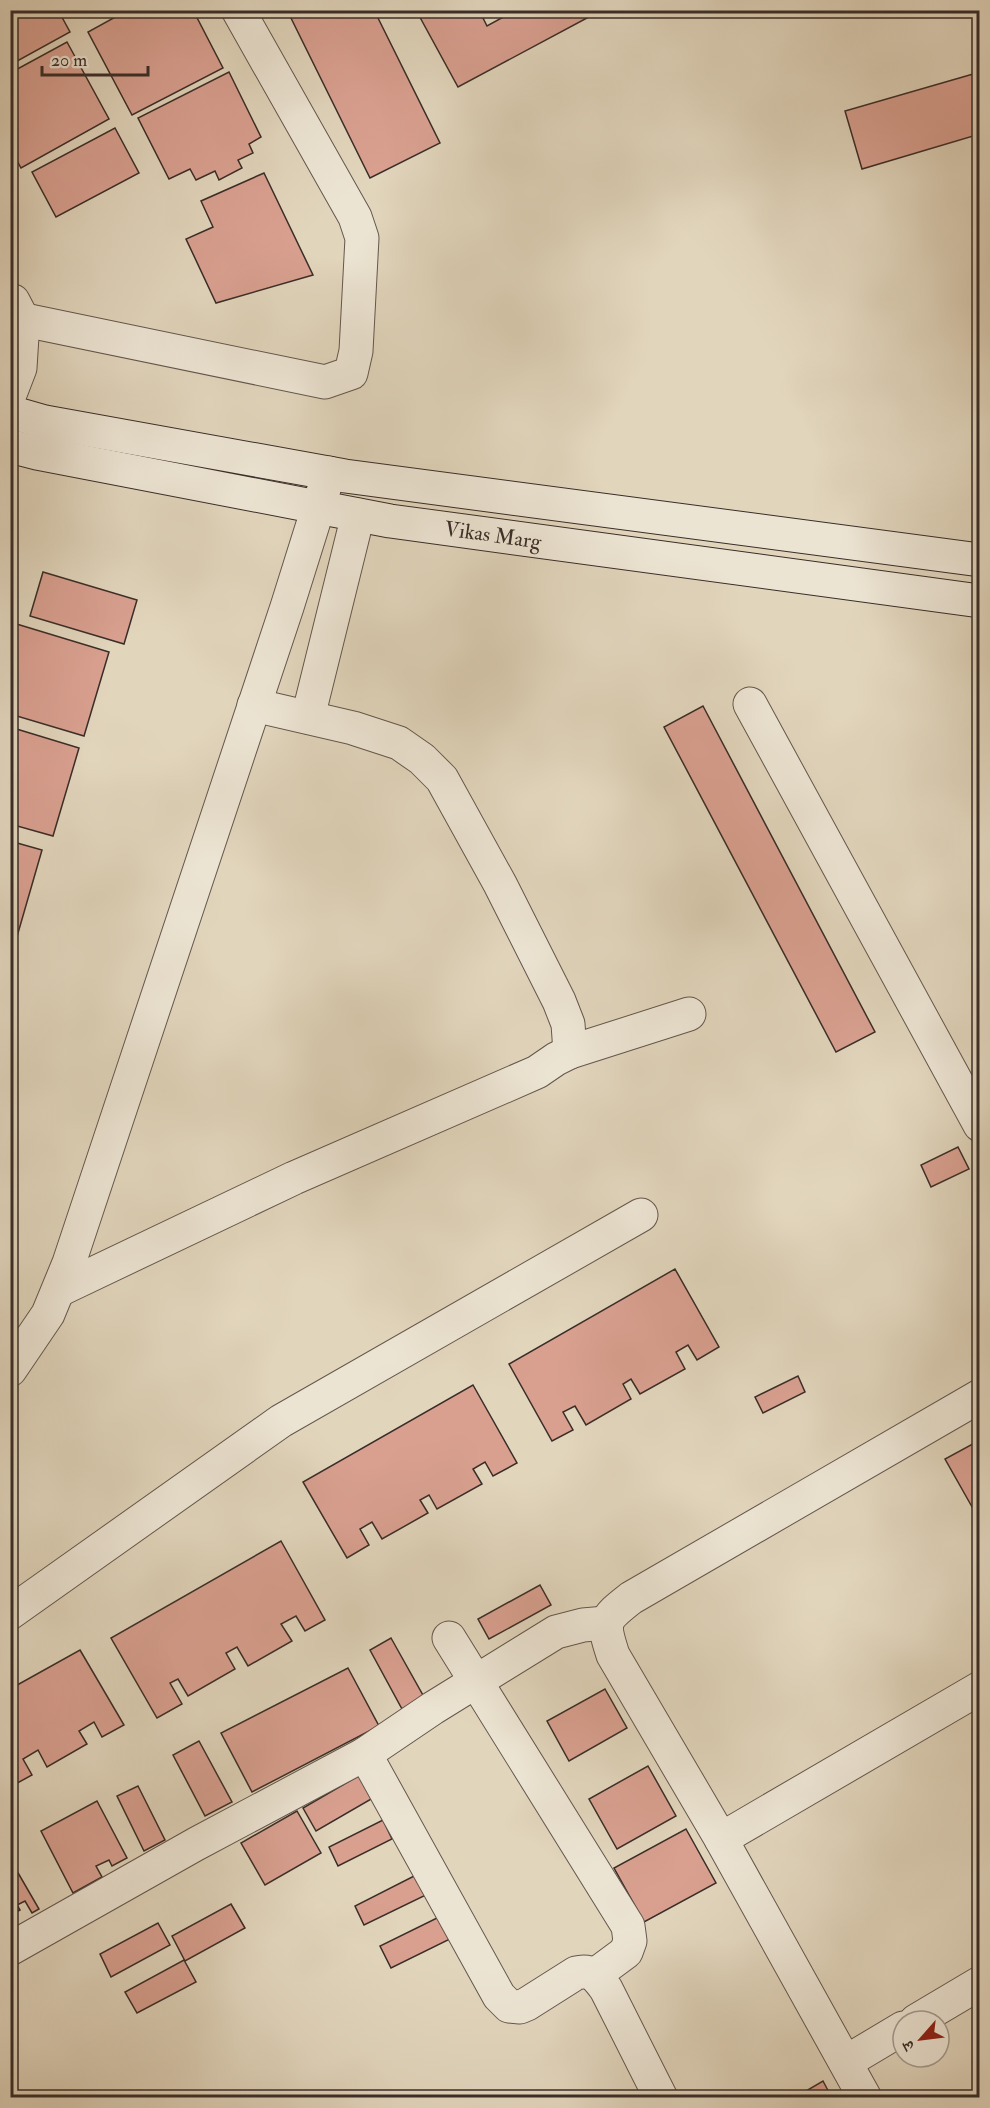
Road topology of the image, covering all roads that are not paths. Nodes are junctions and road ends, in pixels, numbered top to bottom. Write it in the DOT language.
graph roads {
  1 [pos="238,10"];
  2 [pos="15,312"];
  3 [pos="10,394"];
  4 [pos="10,412"];
  5 [pos="10,446"];
  6 [pos="329,473"];
  7 [pos="319,508"];
  8 [pos="358,515"];
  9 [pos="980,560"];
  10 [pos="980,601"];
  11 [pos="750,704"];
  12 [pos="254,705"];
  13 [pos="308,717"];
  14 [pos="689,1014"];
  15 [pos="570,1052"];
  16 [pos="980,1125"];
  17 [pos="641,1215"];
  18 [pos="59,1290"];
  19 [pos="10,1370"];
  20 [pos="980,1396"];
  21 [pos="10,1613"];
  22 [pos="606,1623"];
  23 [pos="449,1638"];
  24 [pos="477,1682"];
  25 [pos="980,1688"];
  26 [pos="365,1754"];
  27 [pos="721,1839"];
  28 [pos="10,1949"];
  29 [pos="595,1975"];
  30 [pos="980,1983"];
  31 [pos="936,2009"];
  32 [pos="891,2035"];
  33 [pos="846,2062"];
  34 [pos="661,2097"];
  35 [pos="866,2097"];
  1 -- 2 [label="street"];
  2 -- 3 [label="street"];
  4 -- 6 [label="street, Vikas Marg"];
  5 -- 7 [label="street, Vikas Marg"];
  6 -- 7 [label="street"];
  6 -- 9 [label="street, Vikas Marg"];
  7 -- 8 [label="street, Vikas Marg"];
  7 -- 12 [label="street"];
  8 -- 10 [label="street, Vikas Marg"];
  8 -- 13 [label="street"];
  11 -- 16 [label="street"];
  12 -- 13 [label="street"];
  12 -- 18 [label="street"];
  13 -- 15 [label="street"];
  14 -- 15 [label="street"];
  15 -- 18 [label="street"];
  17 -- 21 [label="street"];
  18 -- 19 [label="street"];
  20 -- 22 [label="street"];
  22 -- 24 [label="street"];
  22 -- 27 [label="street"];
  23 -- 24 [label="street"];
  24 -- 26 [label="street"];
  24 -- 29 [label="street"];
  25 -- 27 [label="street"];
  26 -- 28 [label="street"];
  26 -- 29 [label="street"];
  27 -- 33 [label="street"];
  29 -- 34 [label="street"];
  30 -- 31 [label="street"];
  32 -- 33 [label="street"];
  33 -- 35 [label="street"];
}
